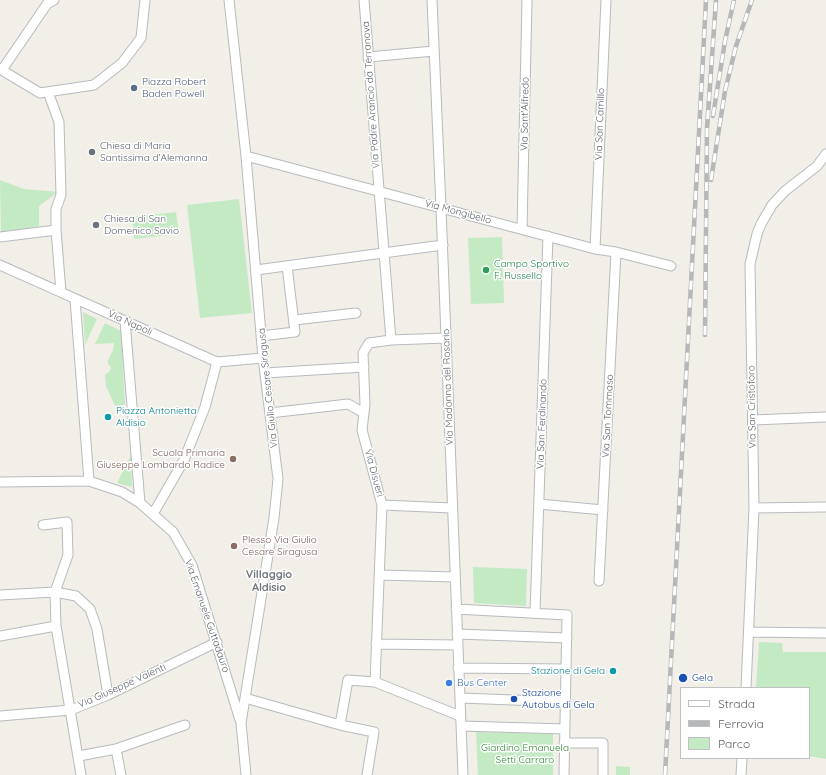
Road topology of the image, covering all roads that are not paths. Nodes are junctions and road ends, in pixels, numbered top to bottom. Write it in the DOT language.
graph roads {
  1 [pos="54,0"];
  2 [pos="144,0"];
  3 [pos="229,0"];
  4 [pos="364,0"];
  5 [pos="432,0"];
  6 [pos="527,0"];
  7 [pos="606,0"];
  8 [pos="434,51"];
  9 [pos="368,57"];
  10 [pos="1,69"];
  11 [pos="48,92"];
  12 [pos="826,154"];
  13 [pos="246,156"];
  14 [pos="378,190"];
  15 [pos="441,208"];
  16 [pos="522,229"];
  17 [pos="56,230"];
  18 [pos="548,236"];
  19 [pos="0,237"];
  20 [pos="442,245"];
  21 [pos="595,249"];
  22 [pos="616,252"];
  23 [pos="383,254"];
  24 [pos="0,265"];
  25 [pos="287,266"];
  26 [pos="671,266"];
  27 [pos="256,270"];
  28 [pos="62,292"];
  29 [pos="76,299"];
  30 [pos="356,313"];
  31 [pos="294,320"];
  32 [pos="125,321"];
  33 [pos="261,336"];
  34 [pos="446,338"];
  35 [pos="391,340"];
  36 [pos="263,358"];
  37 [pos="217,362"];
  38 [pos="364,367"];
  39 [pos="265,373"];
  40 [pos="270,413"];
  41 [pos="364,413"];
  42 [pos="826,417"];
  43 [pos="752,420"];
  44 [pos="89,481"];
  45 [pos="0,482"];
  46 [pos="140,503"];
  47 [pos="539,504"];
  48 [pos="382,505"];
  49 [pos="826,507"];
  50 [pos="452,508"];
  51 [pos="754,508"];
  52 [pos="603,510"];
  53 [pos="153,514"];
  54 [pos="43,525"];
  55 [pos="379,575"];
  56 [pos="455,577"];
  57 [pos="599,581"];
  58 [pos="55,592"];
  59 [pos="0,595"];
  60 [pos="456,609"];
  61 [pos="535,613"];
  62 [pos="56,626"];
  63 [pos="750,632"];
  64 [pos="826,633"];
  65 [pos="457,634"];
  66 [pos="0,636"];
  67 [pos="566,638"];
  68 [pos="216,642"];
  69 [pos="376,644"];
  70 [pos="458,645"];
  71 [pos="458,668"];
  72 [pos="566,669"];
  73 [pos="375,682"];
  74 [pos="746,687"];
  75 [pos="108,695"];
  76 [pos="245,698"];
  77 [pos="460,698"];
  78 [pos="566,702"];
  79 [pos="71,710"];
  80 [pos="0,716"];
  81 [pos="460,721"];
  82 [pos="241,723"];
  83 [pos="185,725"];
  84 [pos="340,725"];
  85 [pos="565,729"];
  86 [pos="564,742"];
  87 [pos="116,749"];
  88 [pos="79,756"];
  89 [pos="742,759"];
  90 [pos="81,775"];
  91 [pos="121,775"];
  92 [pos="246,775"];
  93 [pos="367,775"];
  94 [pos="463,775"];
  95 [pos="564,775"];
  96 [pos="603,775"];
  97 [pos="741,775"];
  1 -- 10 [label="street"];
  2 -- 11 [label="street"];
  3 -- 13 [label="street, Via Giulio Cesare Siragusa"];
  4 -- 9 [label="street, Via Padre Arancio da Terranova"];
  5 -- 8 [label="street, Via Madonna del Rosario"];
  6 -- 16 [label="street, Via Sant'Alfredo"];
  7 -- 21 [label="street, Via San Camillo"];
  8 -- 9 [label="street"];
  8 -- 15 [label="street, Via Madonna del Rosario"];
  9 -- 14 [label="street, Via Padre Arancio da Terranova"];
  10 -- 11 [label="street"];
  11 -- 17 [label="street"];
  12 -- 43 [label="street, Via San Cristoforo"];
  13 -- 14 [label="street, Via Mongibello"];
  13 -- 27 [label="street, Via Giulio Cesare Siragusa"];
  14 -- 15 [label="street, Via Mongibello"];
  14 -- 23 [label="street, Via Padre Arancio da Terranova"];
  15 -- 16 [label="street, Via Mongibello"];
  15 -- 20 [label="street, Via Madonna del Rosario"];
  16 -- 18 [label="street, Via Mongibello"];
  17 -- 19 [label="street"];
  17 -- 28 [label="street"];
  18 -- 21 [label="street, Via Mongibello"];
  18 -- 47 [label="street, Via San Ferdinando"];
  20 -- 23 [label="street"];
  20 -- 34 [label="street, Via Madonna del Rosario"];
  21 -- 22 [label="street, Via Mongibello"];
  22 -- 26 [label="street, Via Mongibello"];
  22 -- 52 [label="street, Via San Tommaso"];
  23 -- 25 [label="street"];
  23 -- 35 [label="street, Via Padre Arancio da Terranova"];
  24 -- 28 [label="street, Via Napoli"];
  25 -- 27 [label="street"];
  25 -- 31 [label="street"];
  27 -- 33 [label="street, Via Giulio Cesare Siragusa"];
  28 -- 29 [label="street, Via Napoli"];
  29 -- 32 [label="street, Via Napoli"];
  29 -- 44 [label="street"];
  30 -- 31 [label="street"];
  31 -- 33 [label="street"];
  32 -- 37 [label="street, Via Napoli"];
  32 -- 46 [label="street"];
  33 -- 36 [label="street, Via Giulio Cesare Siragusa"];
  34 -- 35 [label="street, Via Disueri"];
  34 -- 50 [label="street, Via Madonna del Rosario"];
  35 -- 38 [label="street, Via Disueri"];
  36 -- 37 [label="street, Via Napoli"];
  36 -- 39 [label="street, Via Giulio Cesare Siragusa"];
  37 -- 53 [label="street"];
  38 -- 39 [label="street"];
  38 -- 41 [label="street, Via Disueri"];
  39 -- 40 [label="street, Via Giulio Cesare Siragusa"];
  40 -- 41 [label="street"];
  40 -- 76 [label="street, Via Giulio Cesare Siragusa"];
  41 -- 48 [label="street, Via Disueri"];
  42 -- 43 [label="street"];
  43 -- 51 [label="street, Via San Cristoforo"];
  44 -- 45 [label="street, Via Emanuele Guttadauro"];
  44 -- 46 [label="street, Via Emanuele Guttadauro"];
  46 -- 53 [label="street, Via Emanuele Guttadauro"];
  47 -- 52 [label="street"];
  47 -- 61 [label="street, Via San Ferdinando"];
  48 -- 50 [label="street"];
  48 -- 55 [label="street, Via Disueri"];
  49 -- 51 [label="street"];
  50 -- 56 [label="street, Via Madonna del Rosario"];
  51 -- 63 [label="street, Via San Cristoforo"];
  52 -- 57 [label="street, Via San Tommaso"];
  53 -- 68 [label="street, Via Emanuele Guttadauro"];
  54 -- 58 [label="street"];
  55 -- 56 [label="street"];
  55 -- 69 [label="street, Via Disueri"];
  56 -- 60 [label="street, Via Madonna del Rosario"];
  58 -- 59 [label="street"];
  58 -- 62 [label="street"];
  58 -- 75 [label="street"];
  60 -- 61 [label="street"];
  60 -- 65 [label="street, Via Madonna del Rosario"];
  61 -- 67 [label="street"];
  62 -- 66 [label="street"];
  62 -- 79 [label="street"];
  63 -- 64 [label="street"];
  63 -- 74 [label="street, Via San Cristoforo"];
  65 -- 67 [label="street"];
  65 -- 70 [label="street, Via Madonna del Rosario"];
  67 -- 72 [label="street"];
  68 -- 75 [label="street, Via Giuseppe Valenti"];
  68 -- 82 [label="street, Via Emanuele Guttadauro"];
  69 -- 70 [label="street"];
  69 -- 73 [label="street, Via Disueri"];
  70 -- 71 [label="street, Via Madonna del Rosario"];
  71 -- 72 [label="street"];
  71 -- 77 [label="street, Via Madonna del Rosario"];
  72 -- 78 [label="street"];
  73 -- 81 [label="street"];
  73 -- 84 [label="street"];
  75 -- 79 [label="street, Via Giuseppe Valenti"];
  76 -- 82 [label="street, Via Giulio Cesare Siragusa"];
  76 -- 84 [label="street"];
  77 -- 78 [label="street"];
  77 -- 81 [label="street, Via Madonna del Rosario"];
  78 -- 85 [label="street"];
  79 -- 80 [label="street, Via Giuseppe Valenti"];
  79 -- 88 [label="street"];
  81 -- 85 [label="street"];
  81 -- 94 [label="street, Via Madonna del Rosario"];
  82 -- 92 [label="street, Via Giulio Cesare Siragusa"];
  83 -- 87 [label="street"];
  84 -- 93 [label="street"];
  85 -- 86 [label="street"];
  86 -- 95 [label="street"];
  86 -- 96 [label="street"];
  87 -- 88 [label="street"];
  87 -- 91 [label="street"];
  88 -- 90 [label="street"];
  89 -- 97 [label="street"];
}
